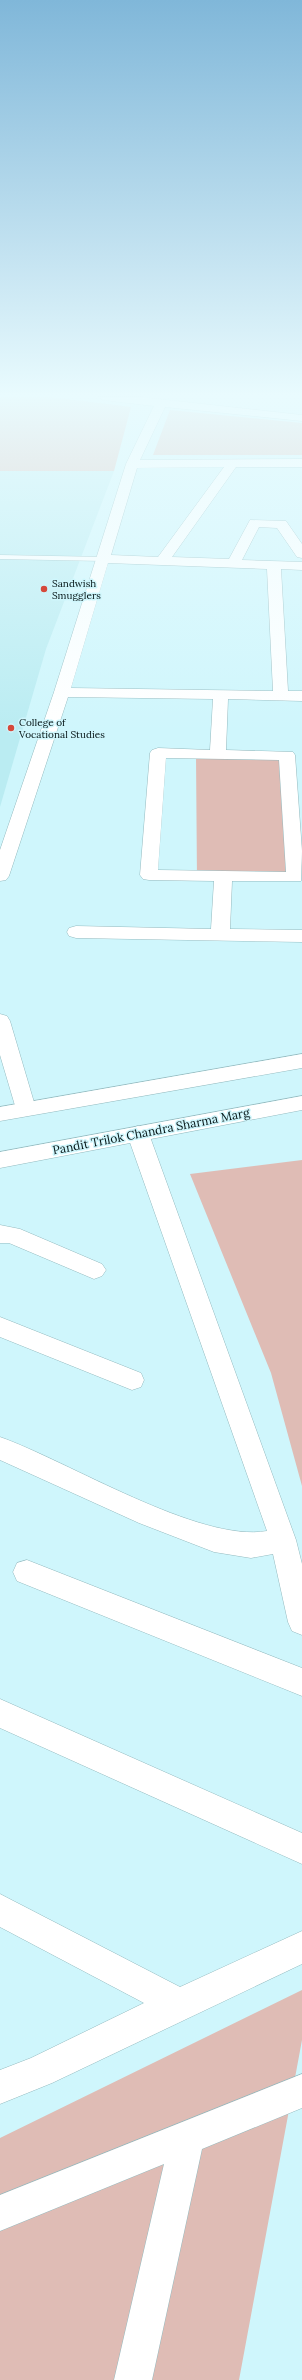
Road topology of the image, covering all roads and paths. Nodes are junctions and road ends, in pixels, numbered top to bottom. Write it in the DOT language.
graph roads {
  1 [pos="119,508"];
  2 [pos="200,508"];
  3 [pos="302,554"];
  4 [pos="0,557"];
  5 [pos="104,559"];
  6 [pos="162,561"];
  7 [pos="233,564"];
  8 [pos="274,565"];
  9 [pos="302,566"];
  10 [pos="62,692"];
  11 [pos="221,695"];
  12 [pos="281,696"];
  13 [pos="302,696"];
  14 [pos="218,755"];
  15 [pos="5,844"];
  16 [pos="0,876"];
  17 [pos="223,876"];
  18 [pos="76,932"];
  19 [pos="220,935"];
  20 [pos="302,936"];
  21 [pos="0,1021"];
  22 [pos="302,1061"];
  23 [pos="302,1103"];
  24 [pos="26,1109"];
  25 [pos="0,1114"];
  26 [pos="138,1134"];
  27 [pos="0,1160"];
  28 [pos="0,1234"];
  29 [pos="94,1270"];
  30 [pos="0,1327"];
  31 [pos="132,1380"];
  32 [pos="0,1448"];
  33 [pos="283,1540"];
  34 [pos="27,1572"];
  35 [pos="302,1622"];
  36 [pos="302,1682"];
  37 [pos="0,1713"];
  38 [pos="302,1849"];
  39 [pos="0,1910"];
  40 [pos="302,1947"];
  41 [pos="179,2004"];
  42 [pos="0,2087"];
  43 [pos="302,2092"];
  44 [pos="187,2138"];
  45 [pos="0,2213"];
  46 [pos="133,2380"];
  1 -- 5 [label="street"];
  2 -- 6 [label="street"];
  3 -- 7 [label="street"];
  4 -- 5 [label="lane"];
  5 -- 6 [label="street"];
  5 -- 10 [label="street"];
  6 -- 7 [label="street"];
  7 -- 8 [label="street"];
  8 -- 9 [label="street"];
  8 -- 12 [label="street"];
  10 -- 11 [label="street"];
  10 -- 15 [label="street"];
  11 -- 12 [label="street"];
  11 -- 14 [label="street"];
  12 -- 13 [label="street"];
  14 -- 17 [label="street"];
  14 -- 17 [label="street"];
  15 -- 16 [label="street"];
  17 -- 19 [label="street"];
  18 -- 19 [label="street"];
  19 -- 20 [label="street"];
  21 -- 24 [label="street"];
  22 -- 24 [label="street"];
  23 -- 26 [label="street, Pandit Trilok Chandra Sharma Marg"];
  24 -- 25 [label="street"];
  26 -- 27 [label="street, Pandit Trilok Chandra Sharma Marg"];
  26 -- 33 [label="street"];
  28 -- 29 [label="street"];
  30 -- 31 [label="street"];
  32 -- 33 [label="street"];
  33 -- 35 [label="street"];
  34 -- 36 [label="street"];
  37 -- 38 [label="street"];
  39 -- 41 [label="street"];
  40 -- 41 [label="street"];
  41 -- 42 [label="street"];
  43 -- 44 [label="street"];
  44 -- 45 [label="street"];
  44 -- 46 [label="street"];
}
